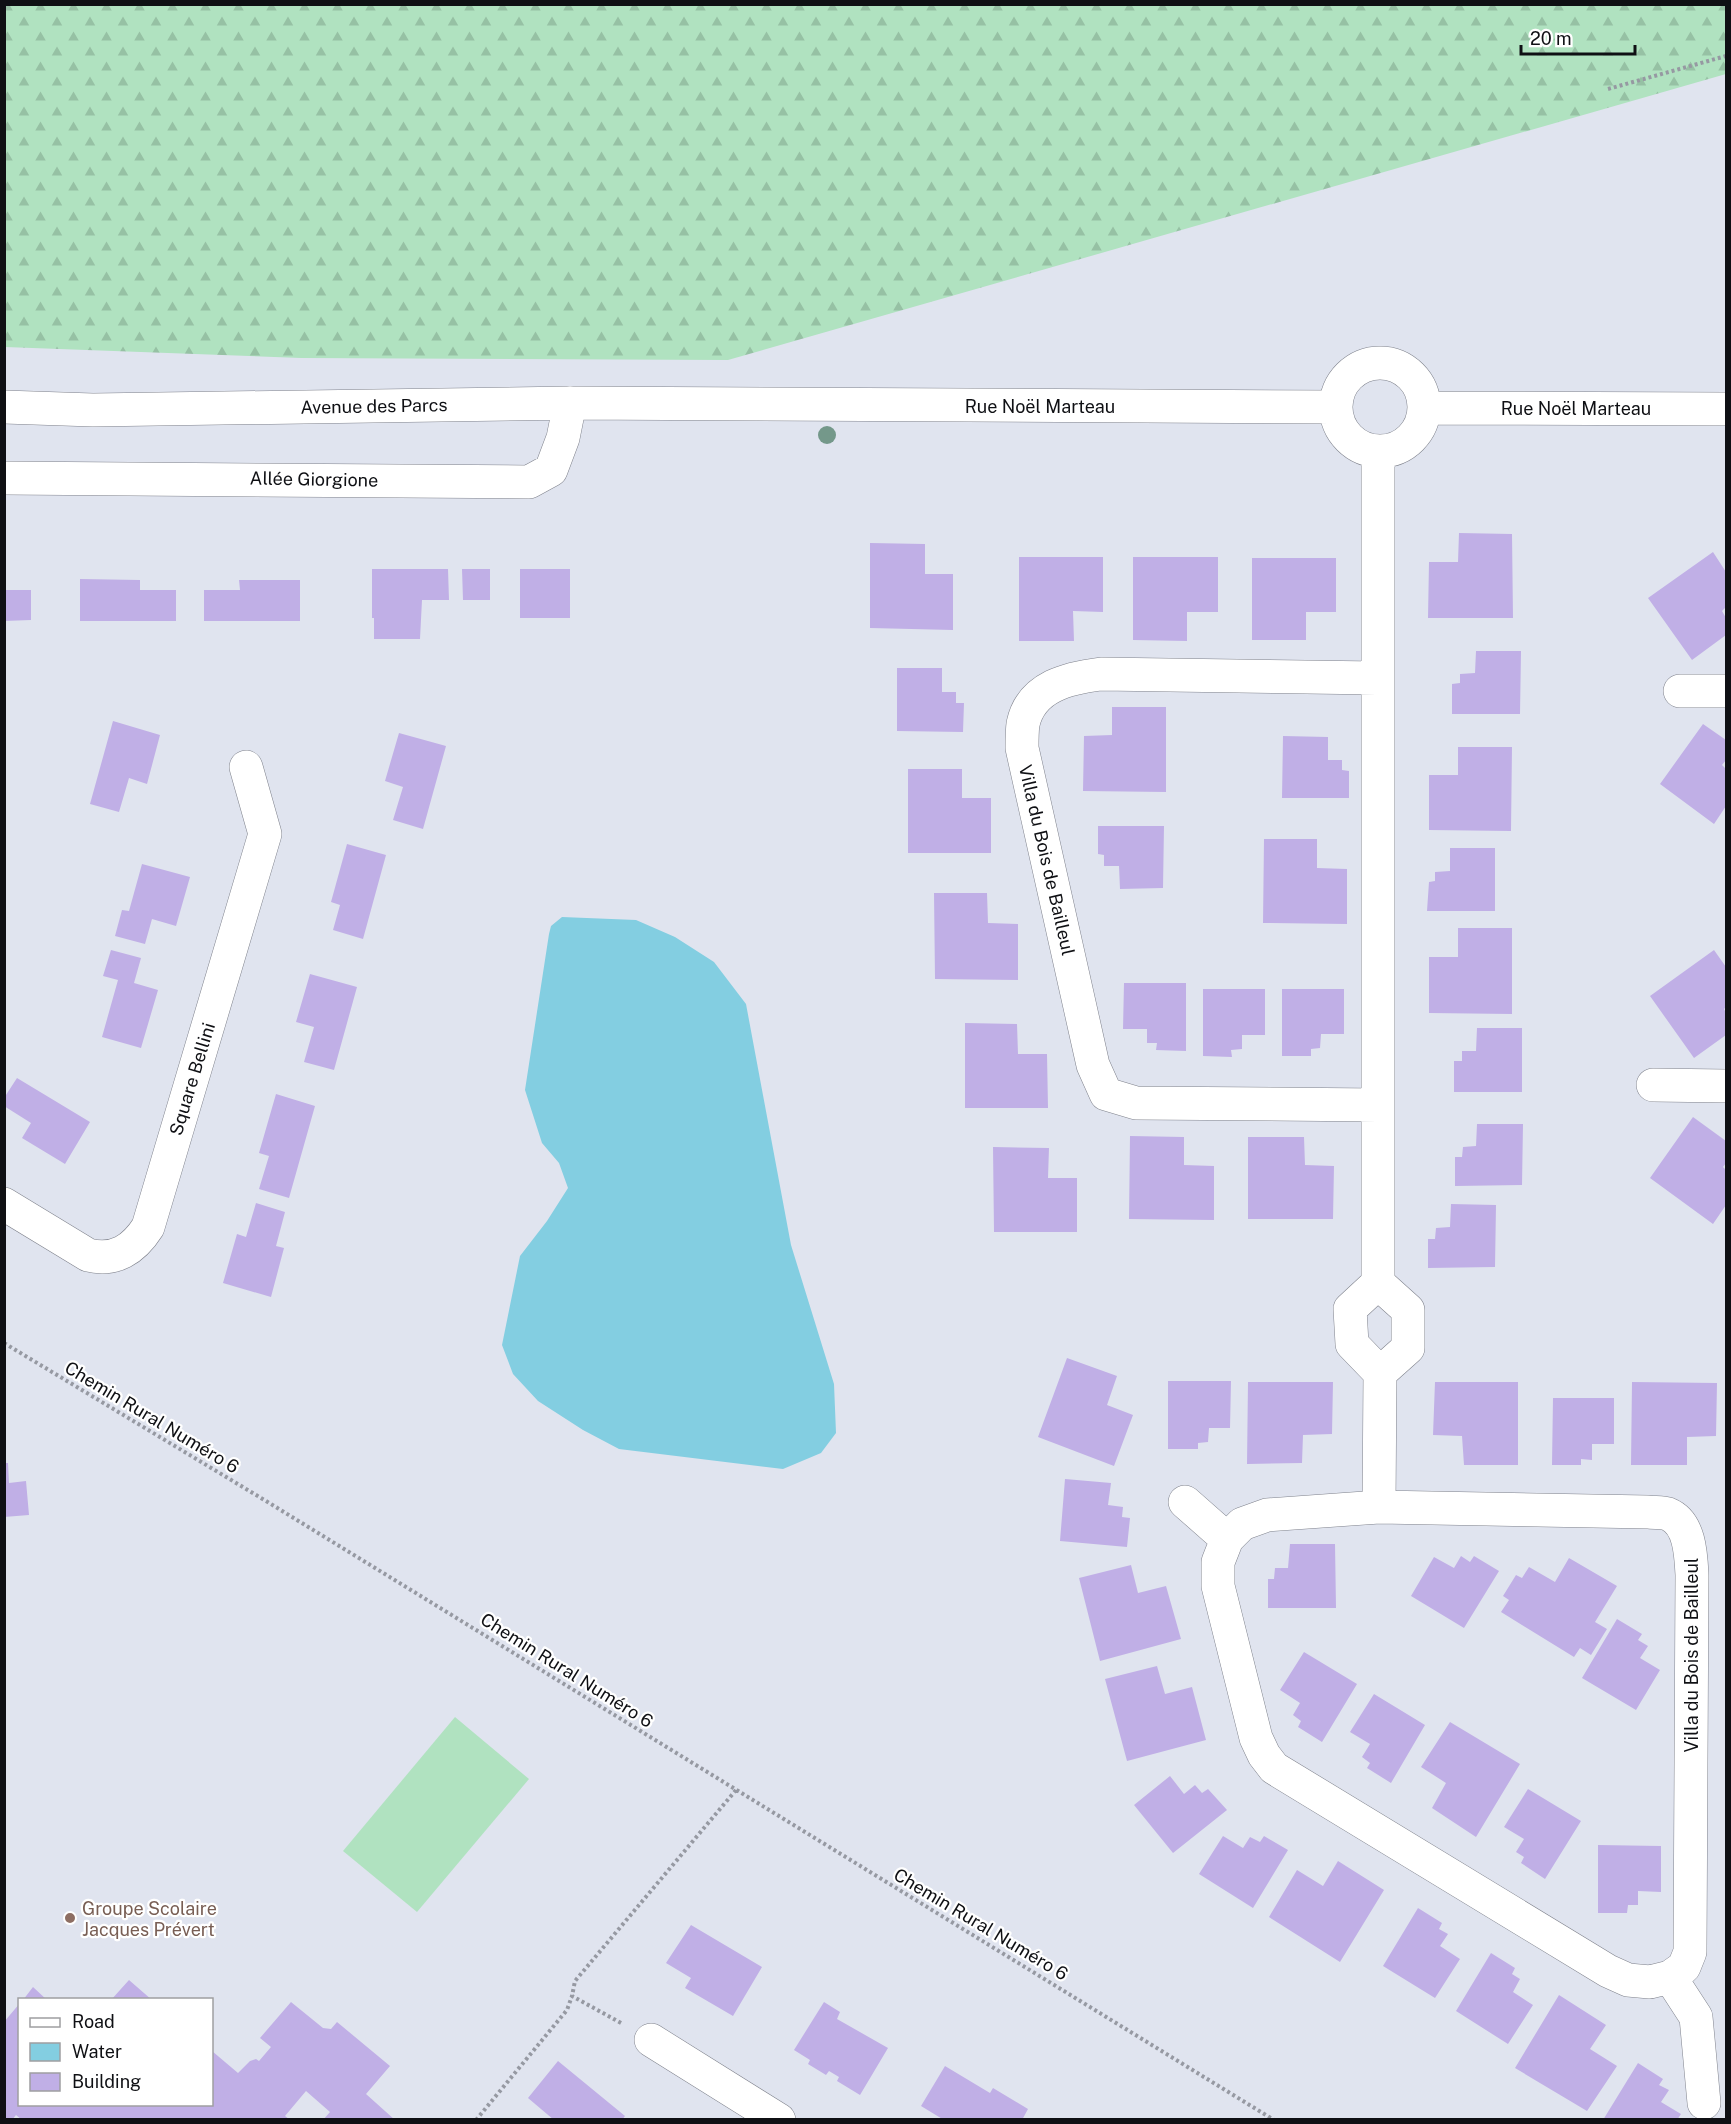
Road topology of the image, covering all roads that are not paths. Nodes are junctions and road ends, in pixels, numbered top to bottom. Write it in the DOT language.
graph roads {
  1 [pos="570,403"];
  2 [pos="744,404"];
  3 [pos="4,407"];
  4 [pos="1335,407"];
  5 [pos="1425,408"];
  6 [pos="1726,409"];
  7 [pos="1378,451"];
  8 [pos="4,478"];
  9 [pos="1377,678"];
  10 [pos="1680,691"];
  11 [pos="1726,691"];
  12 [pos="246,767"];
  13 [pos="1653,1085"];
  14 [pos="1726,1086"];
  15 [pos="1378,1105"];
  16 [pos="4,1204"];
  17 [pos="1378,1282"];
  18 [pos="1380,1374"];
  19 [pos="1185,1502"];
  20 [pos="1379,1507"];
  21 [pos="1227,1539"];
  22 [pos="1670,1977"];
  23 [pos="651,2040"];
  24 [pos="1704,2103"];
  25 [pos="779,2120"];
  1 -- 2 [label="street, Avenue des Parcs"];
  1 -- 3 [label="street, Avenue des Parcs"];
  1 -- 8 [label="street, Allée Giorgione"];
  2 -- 4 [label="street, Rue Noël Marteau"];
  4 -- 5 [label="street"];
  4 -- 7 [label="street"];
  5 -- 6 [label="street, Rue Noël Marteau"];
  5 -- 7 [label="street"];
  7 -- 9 [label="street"];
  9 -- 15 [label="street"];
  9 -- 15 [label="street, Villa du Bois de Bailleul"];
  10 -- 11 [label="street"];
  12 -- 16 [label="street, Square Bellini"];
  13 -- 14 [label="street"];
  15 -- 17 [label="street"];
  17 -- 18 [label="street"];
  17 -- 18 [label="street"];
  18 -- 20 [label="street"];
  19 -- 21 [label="street"];
  20 -- 21 [label="street, Villa du Bois de Bailleul"];
  20 -- 22 [label="street, Villa du Bois de Bailleul"];
  21 -- 22 [label="street"];
  22 -- 24 [label="street"];
  23 -- 25 [label="street"];
}
